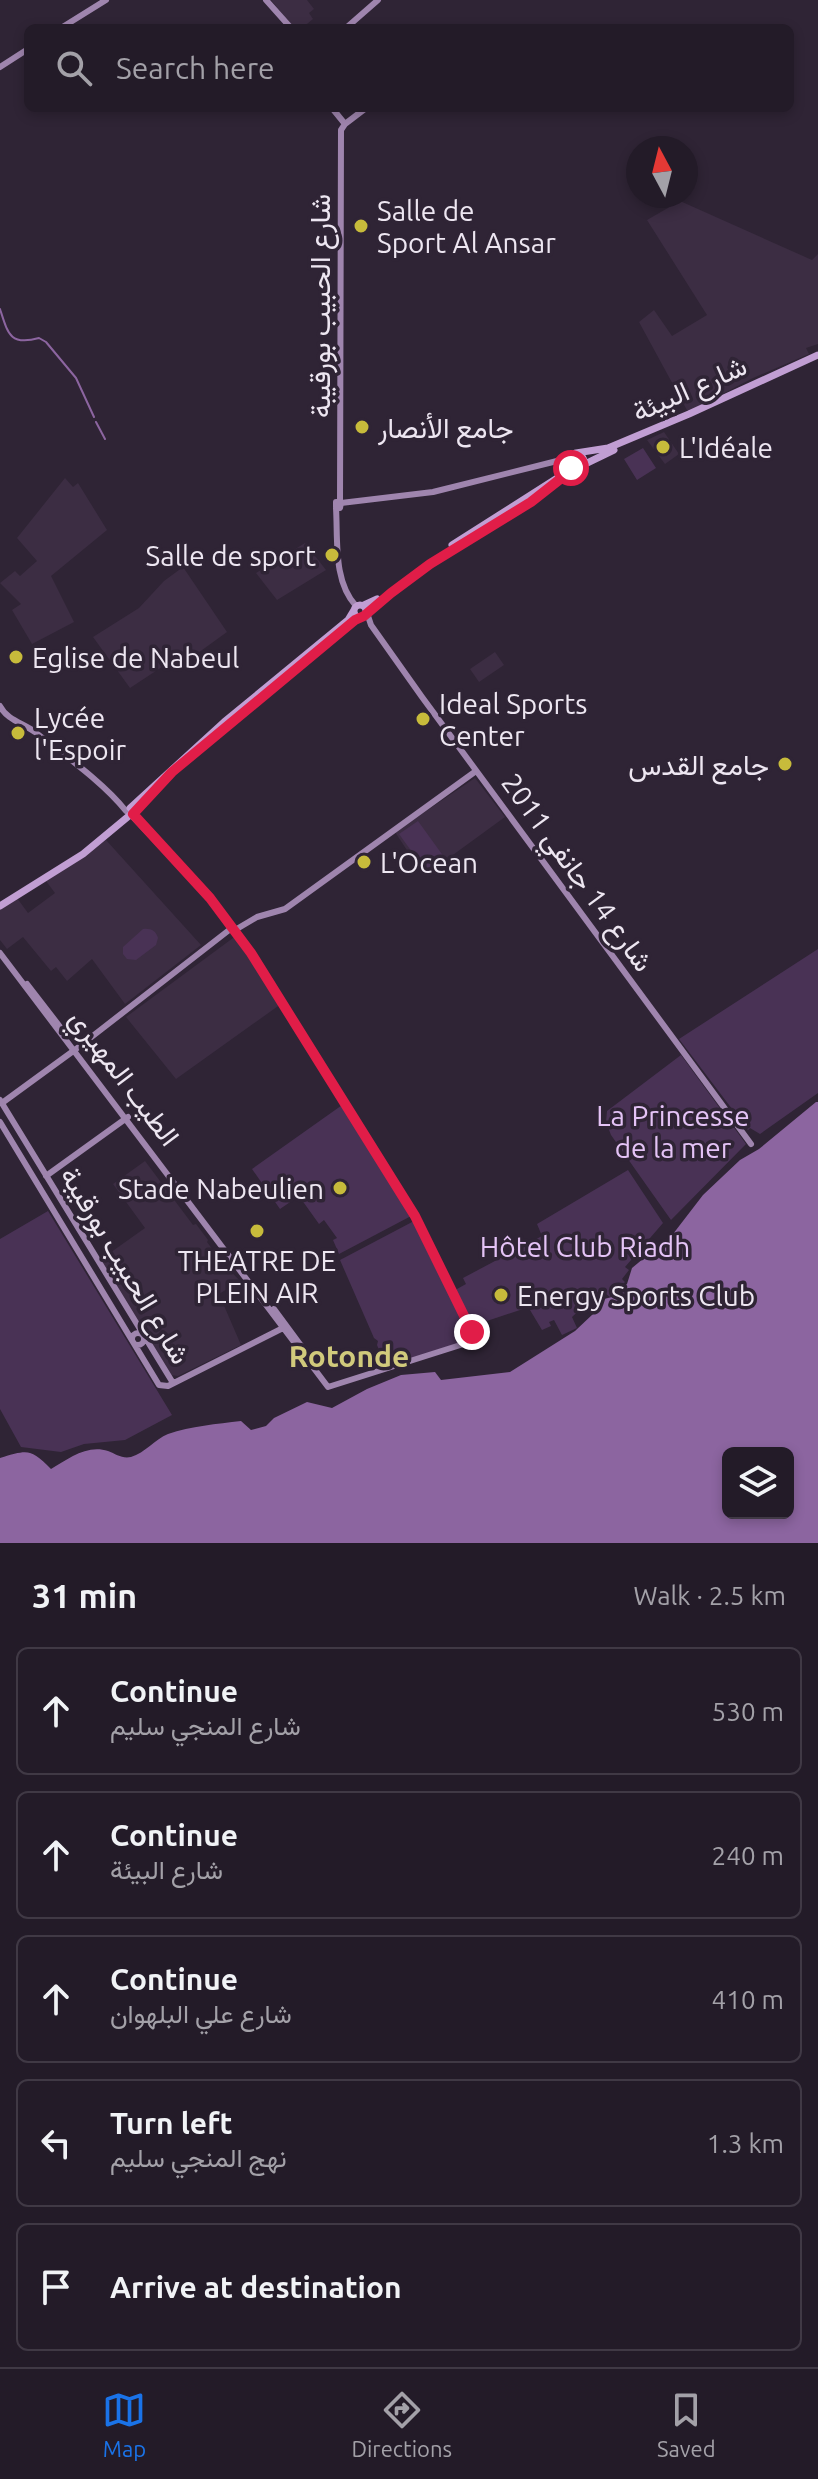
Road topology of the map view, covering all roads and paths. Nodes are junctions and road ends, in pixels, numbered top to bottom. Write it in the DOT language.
graph roads {
  1 [pos="106,0"];
  2 [pos="266,0"];
  3 [pos="378,0"];
  4 [pos="67,24"];
  5 [pos="287,24"];
  6 [pos="351,24"];
  7 [pos="24,52"];
  8 [pos="0,67"];
  9 [pos="335,112"];
  10 [pos="361,112"];
  11 [pos="345,124"];
  12 [pos="818,358"];
  13 [pos="574,454"];
  14 [pos="557,461"];
  15 [pos="583,465"];
  16 [pos="570,466"];
  17 [pos="339,505"];
  18 [pos="361,611"];
  19 [pos="0,706"];
  20 [pos="476,771"];
  21 [pos="130,812"];
  22 [pos="0,903"];
  23 [pos="234,928"];
  24 [pos="0,947"];
  25 [pos="0,953"];
  26 [pos="75,1050"];
  27 [pos="1,1101"];
  28 [pos="126,1118"];
  29 [pos="0,1122"];
  30 [pos="751,1144"];
  31 [pos="46,1176"];
  32 [pos="284,1327"];
  33 [pos="143,1336"];
  34 [pos="133,1342"];
  35 [pos="173,1383"];
  1 -- 4 [label="street"];
  2 -- 5 [label="street"];
  3 -- 6 [label="street"];
  7 -- 8 [label="street"];
  9 -- 11 [label="street"];
  10 -- 11 [label="street"];
  11 -- 17 [label="street, شارع الحبيب بورقيبة"];
  12 -- 13 [label="main road, شارع البيئة"];
  12 -- 15 [label="main road, شارع البيئة"];
  13 -- 14 [label="street"];
  13 -- 15 [label="main road"];
  13 -- 16 [label="main road"];
  14 -- 16 [label="street"];
  14 -- 17 [label="street"];
  15 -- 16 [label="main road, شارع البيئة"];
  16 -- 18 [label="main road"];
  17 -- 18 [label="street, شارع الحبيب بورقيبة"];
  18 -- 20 [label="street, شارع 14 جانفي 2011"];
  18 -- 21 [label="main road"];
  19 -- 21 [label="street"];
  20 -- 23 [label="street"];
  20 -- 30 [label="street, شارع 14 جانفي 2011"];
  21 -- 22 [label="main road"];
  21 -- 23 [label="street"];
  23 -- 26 [label="street"];
  23 -- 32 [label="street"];
  24 -- 26 [label="street, الطيب المهيري"];
  25 -- 26 [label="street"];
  26 -- 27 [label="street"];
  26 -- 28 [label="street"];
  27 -- 31 [label="street, شارع الحبيب بورقيبة"];
  28 -- 31 [label="street"];
  28 -- 32 [label="street"];
  29 -- 34 [label="street, شارع الحبيب بورقيبة"];
  31 -- 33 [label="street, شارع الحبيب بورقيبة"];
  32 -- 35 [label="street"];
  33 -- 34 [label="street"];
  33 -- 35 [label="street, شارع الحبيب بورقيبة"];
  34 -- 35 [label="street, شارع الحبيب بورقيبة"];
}
